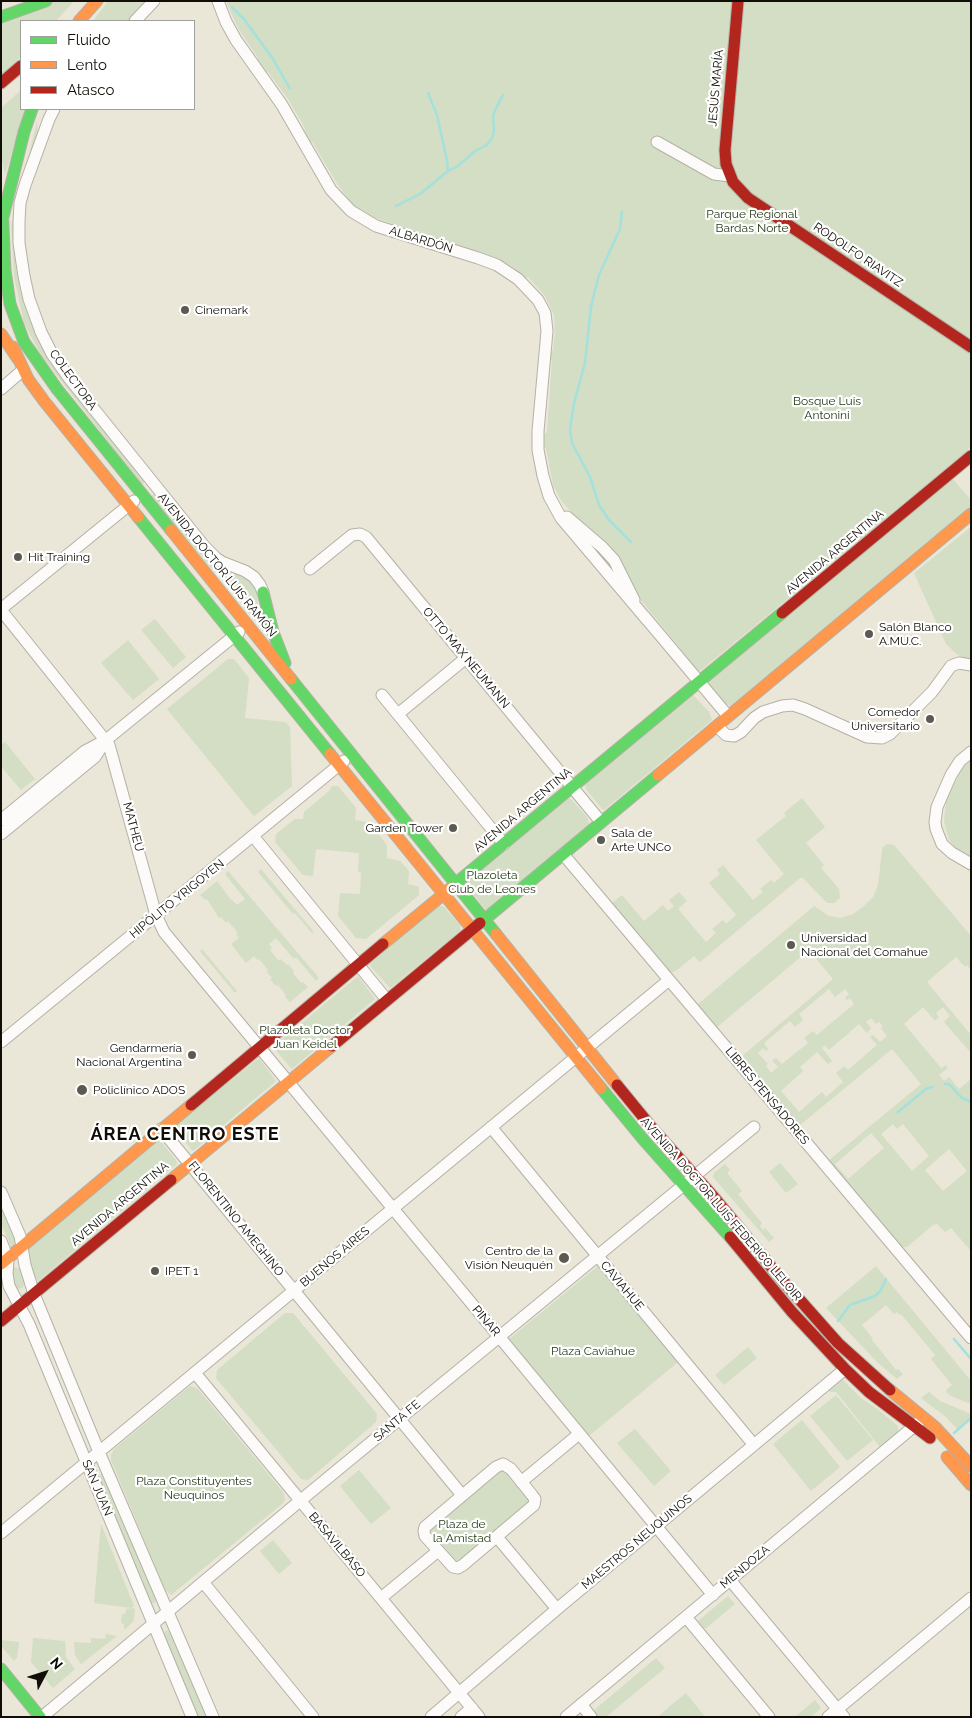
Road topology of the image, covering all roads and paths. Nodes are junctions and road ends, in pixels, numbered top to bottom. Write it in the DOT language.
graph roads {
  1 [pos="46,1"];
  2 [pos="83,1"];
  3 [pos="97,1"];
  4 [pos="101,1"];
  5 [pos="154,1"];
  6 [pos="218,1"];
  7 [pos="738,1"];
  8 [pos="1,17"];
  9 [pos="75,18"];
  10 [pos="89,20"];
  11 [pos="136,20"];
  12 [pos="20,67"];
  13 [pos="1,84"];
  14 [pos="32,110"];
  15 [pos="54,110"];
  16 [pos="657,142"];
  17 [pos="730,176"];
  18 [pos="1,196"];
  19 [pos="3,217"];
  20 [pos="3,321"];
  21 [pos="1,334"];
  22 [pos="970,347"];
  23 [pos="18,359"];
  24 [pos="23,370"];
  25 [pos="1,388"];
  26 [pos="971,456"];
  27 [pos="155,484"];
  28 [pos="142,494"];
  29 [pos="128,506"];
  30 [pos="971,514"];
  31 [pos="310,569"];
  32 [pos="263,592"];
  33 [pos="1,610"];
  34 [pos="247,625"];
  35 [pos="234,637"];
  36 [pos="466,658"];
  37 [pos="971,665"];
  38 [pos="700,682"];
  39 [pos="302,693"];
  40 [pos="382,695"];
  41 [pos="398,714"];
  42 [pos="728,716"];
  43 [pos="717,726"];
  44 [pos="106,740"];
  45 [pos="971,752"];
  46 [pos="352,755"];
  47 [pos="339,766"];
  48 [pos="573,787"];
  49 [pos="1,820"];
  50 [pos="602,822"];
  51 [pos="1,834"];
  52 [pos="253,836"];
  53 [pos="504,844"];
  54 [pos="563,854"];
  55 [pos="971,864"];
  56 [pos="455,884"];
  57 [pos="443,894"];
  58 [pos="156,915"];
  59 [pos="484,920"];
  60 [pos="472,930"];
  61 [pos="358,964"];
  62 [pos="669,980"];
  63 [pos="388,1000"];
  64 [pos="1,1042"];
  65 [pos="260,1046"];
  66 [pos="587,1047"];
  67 [pos="575,1057"];
  68 [pos="289,1082"];
  69 [pos="491,1127"];
  70 [pos="754,1127"];
  71 [pos="161,1129"];
  72 [pos="190,1164"];
  73 [pos="694,1175"];
  74 [pos="683,1184"];
  75 [pos="1,1192"];
  76 [pos="393,1208"];
  77 [pos="1,1242"];
  78 [pos="27,1243"];
  79 [pos="597,1255"];
  80 [pos="4,1261"];
  81 [pos="294,1291"];
  82 [pos="34,1294"];
  83 [pos="19,1306"];
  84 [pos="1,1321"];
  85 [pos="499,1336"];
  86 [pos="971,1338"];
  87 [pos="845,1369"];
  88 [pos="195,1373"];
  89 [pos="925,1418"];
  90 [pos="399,1419"];
  91 [pos="915,1426"];
  92 [pos="579,1434"];
  93 [pos="754,1445"];
  94 [pos="99,1452"];
  95 [pos="86,1463"];
  96 [pos="971,1466"];
  97 [pos="522,1482"];
  98 [pos="971,1485"];
  99 [pos="462,1495"];
  100 [pos="301,1500"];
  101 [pos="656,1526"];
  102 [pos="1,1533"];
  103 [pos="497,1537"];
  104 [pos="438,1551"];
  105 [pos="730,1580"];
  106 [pos="203,1582"];
  107 [pos="712,1595"];
  108 [pos="381,1598"];
  109 [pos="971,1598"];
  110 [pos="557,1609"];
  111 [pos="168,1611"];
  112 [pos="686,1617"];
  113 [pos="153,1624"];
  114 [pos="1,1669"];
  115 [pos="460,1693"];
  116 [pos="581,1704"];
  117 [pos="475,1712"];
  118 [pos="841,1713"];
  119 [pos="41,1717"];
  120 [pos="192,1717"];
  121 [pos="213,1717"];
  122 [pos="313,1717"];
  123 [pos="430,1717"];
  124 [pos="461,1717"];
  125 [pos="566,1717"];
  126 [pos="591,1717"];
  127 [pos="769,1717"];
  128 [pos="828,1717"];
  1 -- 8 [label="main road"];
  2 -- 9 [label="main road"];
  3 -- 9 [label="main road"];
  4 -- 10 [label="main road"];
  5 -- 11 [label="street"];
  6 -- 38 [label="street, ALBARDÓN"];
  7 -- 17 [label="main road, JESÚS MARÍA"];
  12 -- 13 [label="main road"];
  14 -- 19 [label="main road"];
  15 -- 27 [label="street, COLECTORA"];
  16 -- 17 [label="street"];
  17 -- 22 [label="main road, RODOLFO RIAVITZ"];
  18 -- 19 [label="main road, AVENIDA DOCTOR LUIS RAMÓN"];
  19 -- 28 [label="main road, AVENIDA DOCTOR LUIS RAMÓN"];
  20 -- 23 [label="main road"];
  21 -- 23 [label="main road"];
  23 -- 24 [label="main road"];
  24 -- 25 [label="street"];
  24 -- 29 [label="main road"];
  26 -- 38 [label="main road, AVENIDA ARGENTINA"];
  27 -- 28 [label="street"];
  27 -- 32 [label="street, COLECTORA"];
  28 -- 29 [label="street"];
  28 -- 34 [label="main road, AVENIDA DOCTOR LUIS RAMÓN"];
  29 -- 33 [label="street"];
  29 -- 35 [label="main road"];
  30 -- 42 [label="main road, AVENIDA ARGENTINA"];
  31 -- 36 [label="street, OTTO MAX NEUMANN"];
  32 -- 34 [label="main road"];
  32 -- 39 [label="main road"];
  33 -- 44 [label="street, MATHEU"];
  34 -- 35 [label="street"];
  34 -- 39 [label="main road, AVENIDA DOCTOR LUIS RAMÓN"];
  35 -- 44 [label="street"];
  35 -- 47 [label="main road"];
  36 -- 41 [label="street"];
  36 -- 48 [label="street, OTTO MAX NEUMANN"];
  37 -- 43 [label="street"];
  38 -- 42 [label="street, ALBARDÓN"];
  38 -- 48 [label="main road, AVENIDA ARGENTINA"];
  39 -- 46 [label="main road, AVENIDA DOCTOR LUIS RAMÓN"];
  40 -- 41 [label="street"];
  41 -- 53 [label="street"];
  42 -- 43 [label="main road, AVENIDA ARGENTINA"];
  43 -- 50 [label="main road, AVENIDA ARGENTINA"];
  44 -- 49 [label="street"];
  44 -- 51 [label="street"];
  44 -- 58 [label="street, MATHEU"];
  45 -- 55 [label="street"];
  46 -- 47 [label="street, HIPÓLITO YRIGOYEN"];
  46 -- 56 [label="main road, AVENIDA DOCTOR LUIS RAMÓN"];
  47 -- 52 [label="street, HIPÓLITO YRIGOYEN"];
  47 -- 57 [label="main road"];
  48 -- 50 [label="street, OTTO MAX NEUMANN"];
  48 -- 53 [label="main road, AVENIDA ARGENTINA"];
  50 -- 54 [label="main road, AVENIDA ARGENTINA"];
  52 -- 58 [label="street, HIPÓLITO YRIGOYEN"];
  52 -- 61 [label="street"];
  53 -- 56 [label="main road, AVENIDA ARGENTINA"];
  54 -- 59 [label="main road, AVENIDA ARGENTINA"];
  54 -- 62 [label="street, LIBRES PENSADORES"];
  56 -- 57 [label="main road, AVENIDA ARGENTINA"];
  56 -- 59 [label="main road, AVENIDA DOCTOR LUIS RAMÓN"];
  57 -- 60 [label="main road"];
  57 -- 61 [label="main road, AVENIDA ARGENTINA"];
  58 -- 64 [label="street, HIPÓLITO YRIGOYEN"];
  58 -- 65 [label="street, MATHEU"];
  59 -- 60 [label="main road, AVENIDA ARGENTINA"];
  59 -- 66 [label="main road, AVENIDA DOCTOR LUIS FEDERICO LELOIR"];
  60 -- 63 [label="main road, AVENIDA ARGENTINA"];
  60 -- 67 [label="main road, AVENIDA DOCTOR LUIS FEDERICO LELOIR"];
  61 -- 63 [label="street"];
  61 -- 65 [label="main road, AVENIDA ARGENTINA"];
  62 -- 66 [label="street, BUENOS AIRES"];
  62 -- 86 [label="street, LIBRES PENSADORES"];
  63 -- 68 [label="main road, AVENIDA ARGENTINA"];
  65 -- 68 [label="street, PINAR"];
  65 -- 71 [label="main road, AVENIDA ARGENTINA"];
  66 -- 67 [label="street, BUENOS AIRES"];
  66 -- 73 [label="main road, AVENIDA DOCTOR LUIS FEDERICO LELOIR"];
  67 -- 69 [label="street, BUENOS AIRES"];
  67 -- 74 [label="main road, AVENIDA DOCTOR LUIS FEDERICO LELOIR"];
  68 -- 72 [label="main road, AVENIDA ARGENTINA"];
  68 -- 76 [label="street, PINAR"];
  69 -- 76 [label="street, BUENOS AIRES"];
  69 -- 79 [label="street, CAVIAHUE"];
  70 -- 73 [label="street, SANTA FE"];
  71 -- 72 [label="street, FLORENTINO AMEGHINO"];
  71 -- 78 [label="main road, AVENIDA ARGENTINA"];
  72 -- 81 [label="street, FLORENTINO AMEGHINO"];
  72 -- 82 [label="main road, AVENIDA ARGENTINA"];
  73 -- 74 [label="street, SANTA FE"];
  73 -- 89 [label="main road, AVENIDA DOCTOR LUIS FEDERICO LELOIR"];
  74 -- 79 [label="street, SANTA FE"];
  74 -- 87 [label="main road, AVENIDA DOCTOR LUIS FEDERICO LELOIR"];
  75 -- 78 [label="street"];
  76 -- 81 [label="street, BUENOS AIRES"];
  76 -- 85 [label="street, PINAR"];
  77 -- 80 [label="street"];
  78 -- 80 [label="main road, AVENIDA ARGENTINA"];
  78 -- 82 [label="street, SAN JUAN"];
  79 -- 85 [label="street, SANTA FE"];
  79 -- 93 [label="street, CAVIAHUE"];
  80 -- 83 [label="street, SAN JUAN"];
  81 -- 88 [label="street, BUENOS AIRES"];
  81 -- 90 [label="street, FLORENTINO AMEGHINO"];
  82 -- 83 [label="main road, AVENIDA ARGENTINA"];
  82 -- 94 [label="street, SAN JUAN"];
  83 -- 84 [label="main road, AVENIDA ARGENTINA"];
  83 -- 95 [label="street, SAN JUAN"];
  85 -- 90 [label="street, SANTA FE"];
  85 -- 92 [label="street, PINAR"];
  87 -- 91 [label="main road, AVENIDA DOCTOR LUIS FEDERICO LELOIR"];
  87 -- 93 [label="street, MAESTROS NEUQUINOS"];
  88 -- 94 [label="street, BUENOS AIRES"];
  88 -- 100 [label="street, BASAVILBASO"];
  89 -- 91 [label="street, MENDOZA"];
  89 -- 96 [label="main road, AVENIDA DOCTOR LUIS FEDERICO LELOIR"];
  90 -- 99 [label="street, FLORENTINO AMEGHINO"];
  90 -- 100 [label="street, SANTA FE"];
  91 -- 98 [label="main road, AVENIDA DOCTOR LUIS FEDERICO LELOIR"];
  91 -- 105 [label="street, MENDOZA"];
  92 -- 97 [label="street"];
  92 -- 101 [label="street, PINAR"];
  93 -- 101 [label="street, MAESTROS NEUQUINOS"];
  94 -- 95 [label="street, BUENOS AIRES"];
  94 -- 111 [label="street, SAN JUAN"];
  95 -- 102 [label="street, BUENOS AIRES"];
  95 -- 113 [label="street, SAN JUAN"];
  97 -- 99 [label="street"];
  97 -- 103 [label="street"];
  99 -- 104 [label="street"];
  100 -- 106 [label="street, SANTA FE"];
  100 -- 108 [label="street, BASAVILBASO"];
  101 -- 107 [label="street, PINAR"];
  101 -- 110 [label="street, MAESTROS NEUQUINOS"];
  103 -- 104 [label="street"];
  103 -- 110 [label="street"];
  104 -- 108 [label="street"];
  105 -- 107 [label="street, MENDOZA"];
  105 -- 118 [label="street"];
  106 -- 111 [label="street, SANTA FE"];
  106 -- 122 [label="street"];
  107 -- 112 [label="street, MENDOZA"];
  108 -- 115 [label="street, BASAVILBASO"];
  109 -- 118 [label="street"];
  110 -- 115 [label="street, MAESTROS NEUQUINOS"];
  111 -- 113 [label="street, SANTA FE"];
  111 -- 121 [label="street, SAN JUAN"];
  112 -- 116 [label="street, MENDOZA"];
  112 -- 127 [label="street"];
  113 -- 119 [label="street, SANTA FE"];
  113 -- 120 [label="street, SAN JUAN"];
  114 -- 119 [label="main road"];
  115 -- 117 [label="street, BASAVILBASO"];
  115 -- 123 [label="street, MAESTROS NEUQUINOS"];
  116 -- 125 [label="street, MENDOZA"];
  116 -- 126 [label="street"];
  117 -- 124 [label="street"];
  118 -- 128 [label="street"];
}
